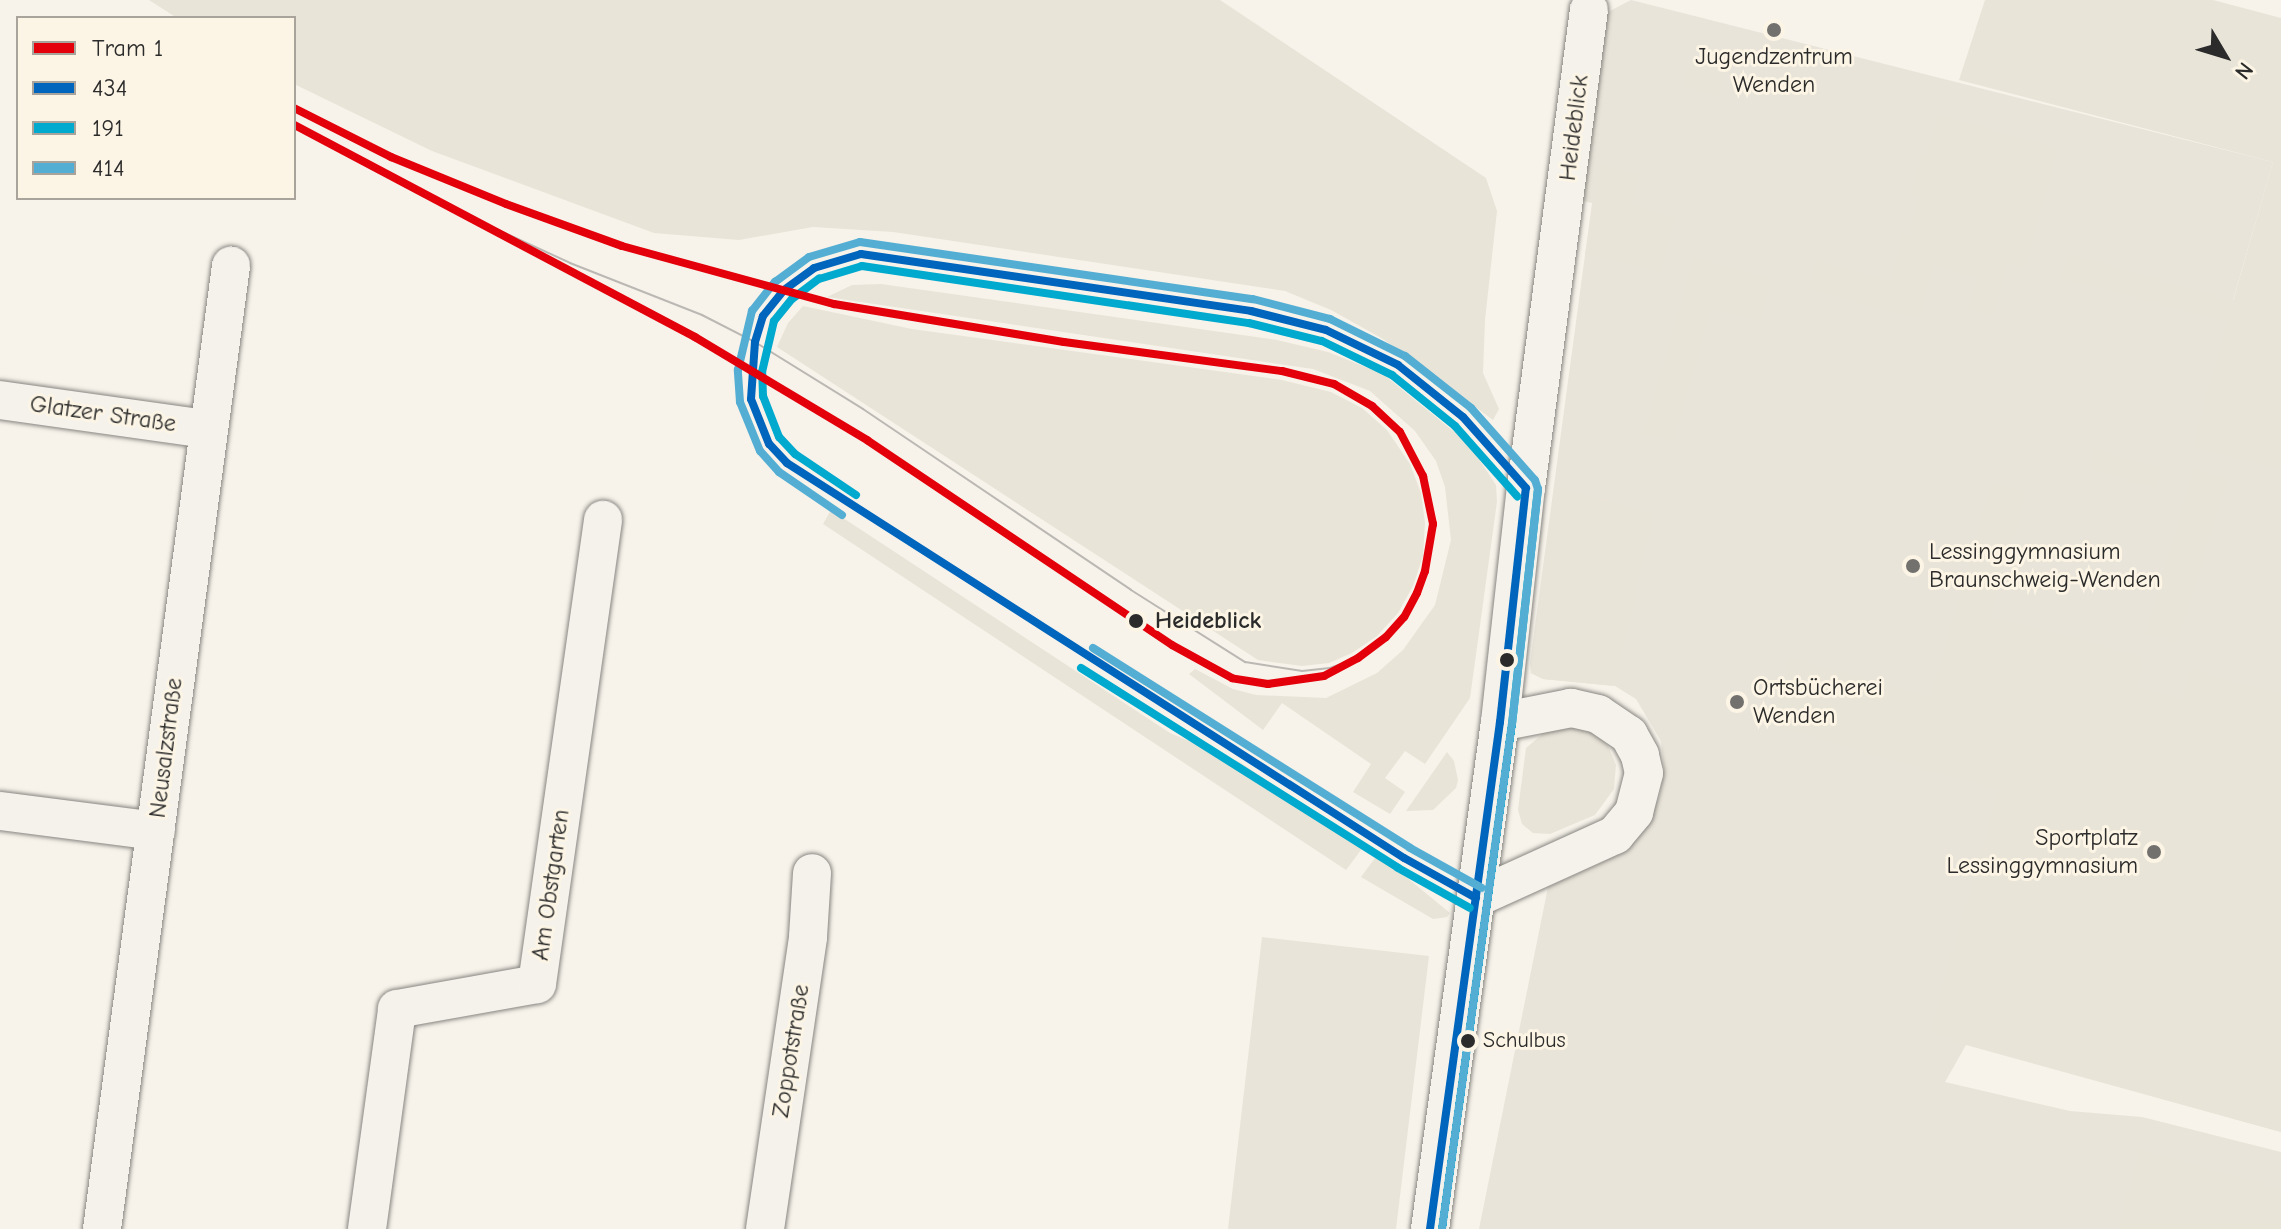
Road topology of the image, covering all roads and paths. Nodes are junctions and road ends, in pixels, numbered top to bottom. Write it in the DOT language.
graph roads {
  1 [pos="1589,10"];
  2 [pos="231,266"];
  3 [pos="0,400"];
  4 [pos="207,429"];
  5 [pos="603,520"];
  6 [pos="1500,722"];
  7 [pos="0,811"];
  8 [pos="156,831"];
  9 [pos="812,873"];
  10 [pos="1476,898"];
  11 [pos="102,1229"];
  12 [pos="367,1229"];
  13 [pos="765,1229"];
  14 [pos="1430,1229"];
  1 -- 6 [label="street, Heideblick"];
  2 -- 4 [label="street, Neusalzstraße"];
  3 -- 4 [label="street, Glatzer Straße"];
  4 -- 8 [label="street, Neusalzstraße"];
  5 -- 12 [label="street, Am Obstgarten"];
  6 -- 10 [label="street, Heideblick"];
  6 -- 10 [label="street"];
  7 -- 8 [label="street"];
  8 -- 11 [label="street, Neusalzstraße"];
  9 -- 13 [label="street, Zoppotstraße"];
  10 -- 14 [label="street, Heideblick"];
}
